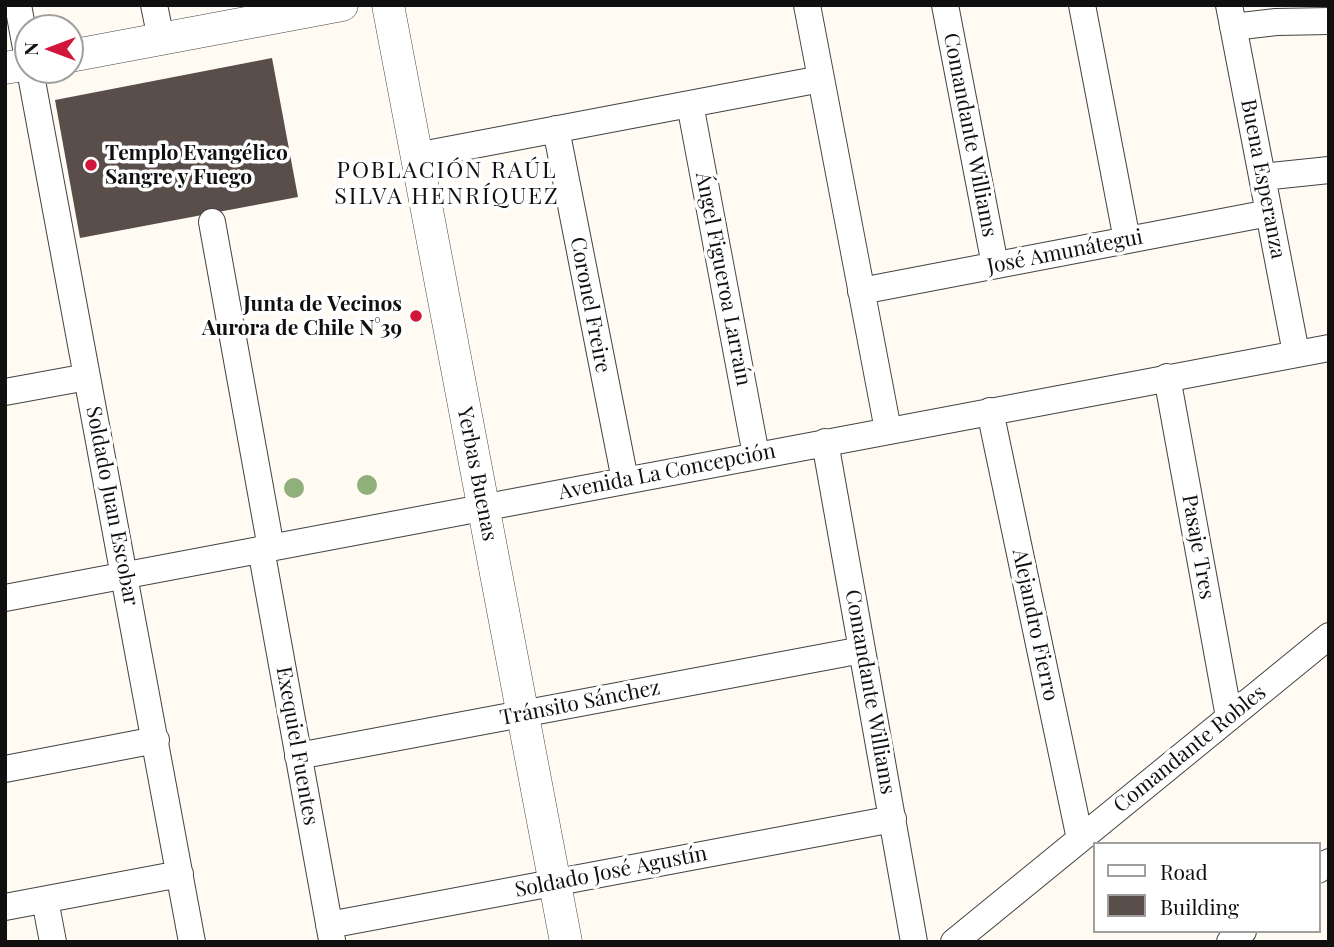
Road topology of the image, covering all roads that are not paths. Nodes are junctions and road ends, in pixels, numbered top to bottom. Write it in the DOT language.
graph roads {
  1 [pos="154,5"];
  2 [pos="342,5"];
  3 [pos="388,5"];
  4 [pos="807,5"];
  5 [pos="945,5"];
  6 [pos="1082,5"];
  7 [pos="1231,16"];
  8 [pos="1329,21"];
  9 [pos="161,39"];
  10 [pos="84,53"];
  11 [pos="821,79"];
  12 [pos="33,84"];
  13 [pos="690,104"];
  14 [pos="556,129"];
  15 [pos="416,156"];
  16 [pos="1329,170"];
  17 [pos="1262,177"];
  18 [pos="1269,213"];
  19 [pos="212,222"];
  20 [pos="1127,240"];
  21 [pos="995,265"];
  22 [pos="861,291"];
  23 [pos="1328,350"];
  24 [pos="1296,353"];
  25 [pos="88,377"];
  26 [pos="1167,377"];
  27 [pos="5,392"];
  28 [pos="990,411"];
  29 [pos="888,430"];
  30 [pos="825,442"];
  31 [pos="756,455"];
  32 [pos="625,480"];
  33 [pos="483,507"];
  34 [pos="266,549"];
  35 [pos="125,575"];
  36 [pos="5,598"];
  37 [pos="1329,636"];
  38 [pos="862,650"];
  39 [pos="522,714"];
  40 [pos="1229,717"];
  41 [pos="156,740"];
  42 [pos="299,757"];
  43 [pos="5,769"];
  44 [pos="893,819"];
  45 [pos="1080,839"];
  46 [pos="180,874"];
  47 [pos="555,883"];
  48 [pos="45,900"];
  49 [pos="5,907"];
  50 [pos="331,933"];
  51 [pos="53,942"];
  52 [pos="192,942"];
  53 [pos="566,942"];
  54 [pos="914,942"];
  55 [pos="954,942"];
  1 -- 9 [label="street"];
  2 -- 9 [label="street"];
  3 -- 15 [label="street, Yerbas Buenas"];
  4 -- 11 [label="street"];
  5 -- 21 [label="street, Comandante Williams"];
  6 -- 20 [label="street"];
  7 -- 8 [label="street"];
  7 -- 17 [label="street, Buena Esperanza"];
  9 -- 10 [label="street"];
  11 -- 13 [label="street"];
  11 -- 22 [label="street"];
  12 -- 25 [label="street, Soldado Juan Escobar"];
  13 -- 14 [label="street"];
  13 -- 31 [label="street, Ángel Figueroa Larraín"];
  14 -- 15 [label="street"];
  14 -- 32 [label="street, Coronel Freire"];
  15 -- 33 [label="street, Yerbas Buenas"];
  16 -- 17 [label="street"];
  17 -- 18 [label="street, Buena Esperanza"];
  18 -- 20 [label="street, José Amunátegui"];
  18 -- 24 [label="street, Buena Esperanza"];
  19 -- 34 [label="street, Exequiel Fuentes"];
  20 -- 21 [label="street, José Amunátegui"];
  21 -- 22 [label="street, José Amunátegui"];
  22 -- 29 [label="street"];
  23 -- 24 [label="street, Avenida La Concepción"];
  24 -- 26 [label="street, Avenida La Concepción"];
  25 -- 27 [label="street"];
  25 -- 35 [label="street, Soldado Juan Escobar"];
  26 -- 28 [label="street, Avenida La Concepción"];
  26 -- 40 [label="street, Pasaje Tres"];
  28 -- 29 [label="street, Avenida La Concepción"];
  28 -- 45 [label="street, Alejandro Fierro"];
  29 -- 30 [label="street, Avenida La Concepción"];
  30 -- 31 [label="street, Avenida La Concepción"];
  30 -- 38 [label="street, Comandante Williams"];
  31 -- 32 [label="street, Avenida La Concepción"];
  32 -- 33 [label="street, Avenida La Concepción"];
  33 -- 34 [label="street, Avenida La Concepción"];
  33 -- 39 [label="street, Yerbas Buenas"];
  34 -- 35 [label="street, Avenida La Concepción"];
  34 -- 42 [label="street, Exequiel Fuentes"];
  35 -- 36 [label="street, Avenida La Concepción"];
  35 -- 41 [label="street, Soldado Juan Escobar"];
  37 -- 40 [label="street, Comandante Robles"];
  38 -- 39 [label="street, Tránsito Sánchez"];
  38 -- 44 [label="street, Comandante Williams"];
  39 -- 42 [label="street, Tránsito Sánchez"];
  39 -- 47 [label="street, Yerbas Buenas"];
  40 -- 45 [label="street, Comandante Robles"];
  41 -- 43 [label="street"];
  41 -- 46 [label="street, Soldado Juan Escobar"];
  42 -- 50 [label="street, Exequiel Fuentes"];
  44 -- 47 [label="street, Soldado José Agustín"];
  44 -- 54 [label="street, Comandante Williams"];
  45 -- 55 [label="street, Comandante Robles"];
  46 -- 48 [label="street"];
  46 -- 52 [label="street, Soldado Juan Escobar"];
  47 -- 50 [label="street, Soldado José Agustín"];
  47 -- 53 [label="street, Yerbas Buenas"];
  48 -- 49 [label="street"];
  48 -- 51 [label="street"];
}
